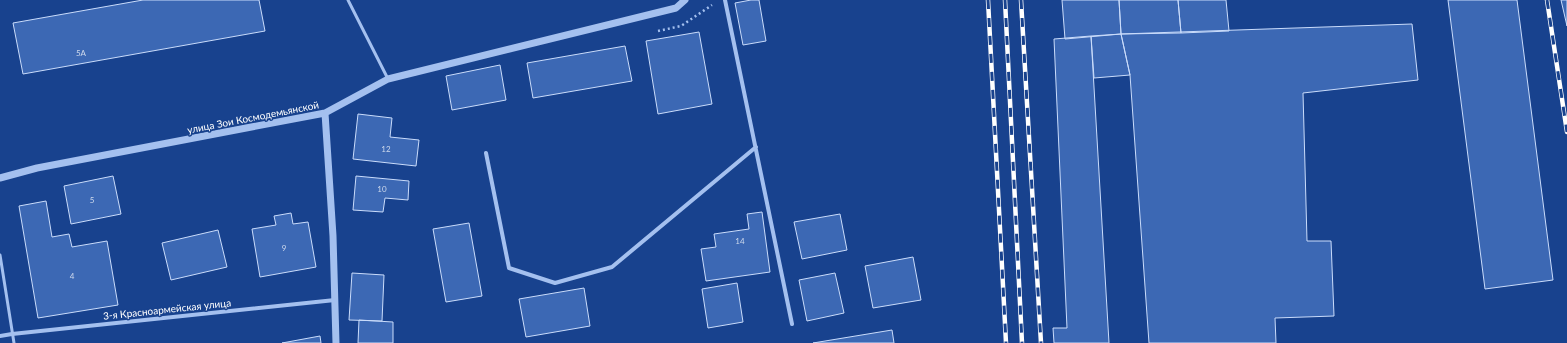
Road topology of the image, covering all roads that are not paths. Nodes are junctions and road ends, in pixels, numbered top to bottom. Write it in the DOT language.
graph roads {
  1 [pos="348,0"];
  2 [pos="685,0"];
  3 [pos="725,0"];
  4 [pos="388,79"];
  5 [pos="325,113"];
  6 [pos="756,147"];
  7 [pos="486,153"];
  8 [pos="0,178"];
  9 [pos="0,255"];
  10 [pos="335,300"];
  11 [pos="792,324"];
  12 [pos="12,334"];
  13 [pos="0,336"];
  14 [pos="14,343"];
  15 [pos="336,343"];
  1 -- 4 [label="lane"];
  2 -- 4 [label="street, улица Зои Космодемьянской"];
  3 -- 6 [label="street"];
  4 -- 5 [label="street, улица Зои Космодемьянской"];
  5 -- 8 [label="street, улица Зои Космодемьянской"];
  5 -- 10 [label="street"];
  6 -- 7 [label="street"];
  6 -- 11 [label="street"];
  9 -- 12 [label="lane"];
  10 -- 12 [label="street, 3-я Красноармейская улица"];
  10 -- 15 [label="street"];
  12 -- 13 [label="street, 3-я Красноармейская улица"];
  12 -- 14 [label="lane"];
}
